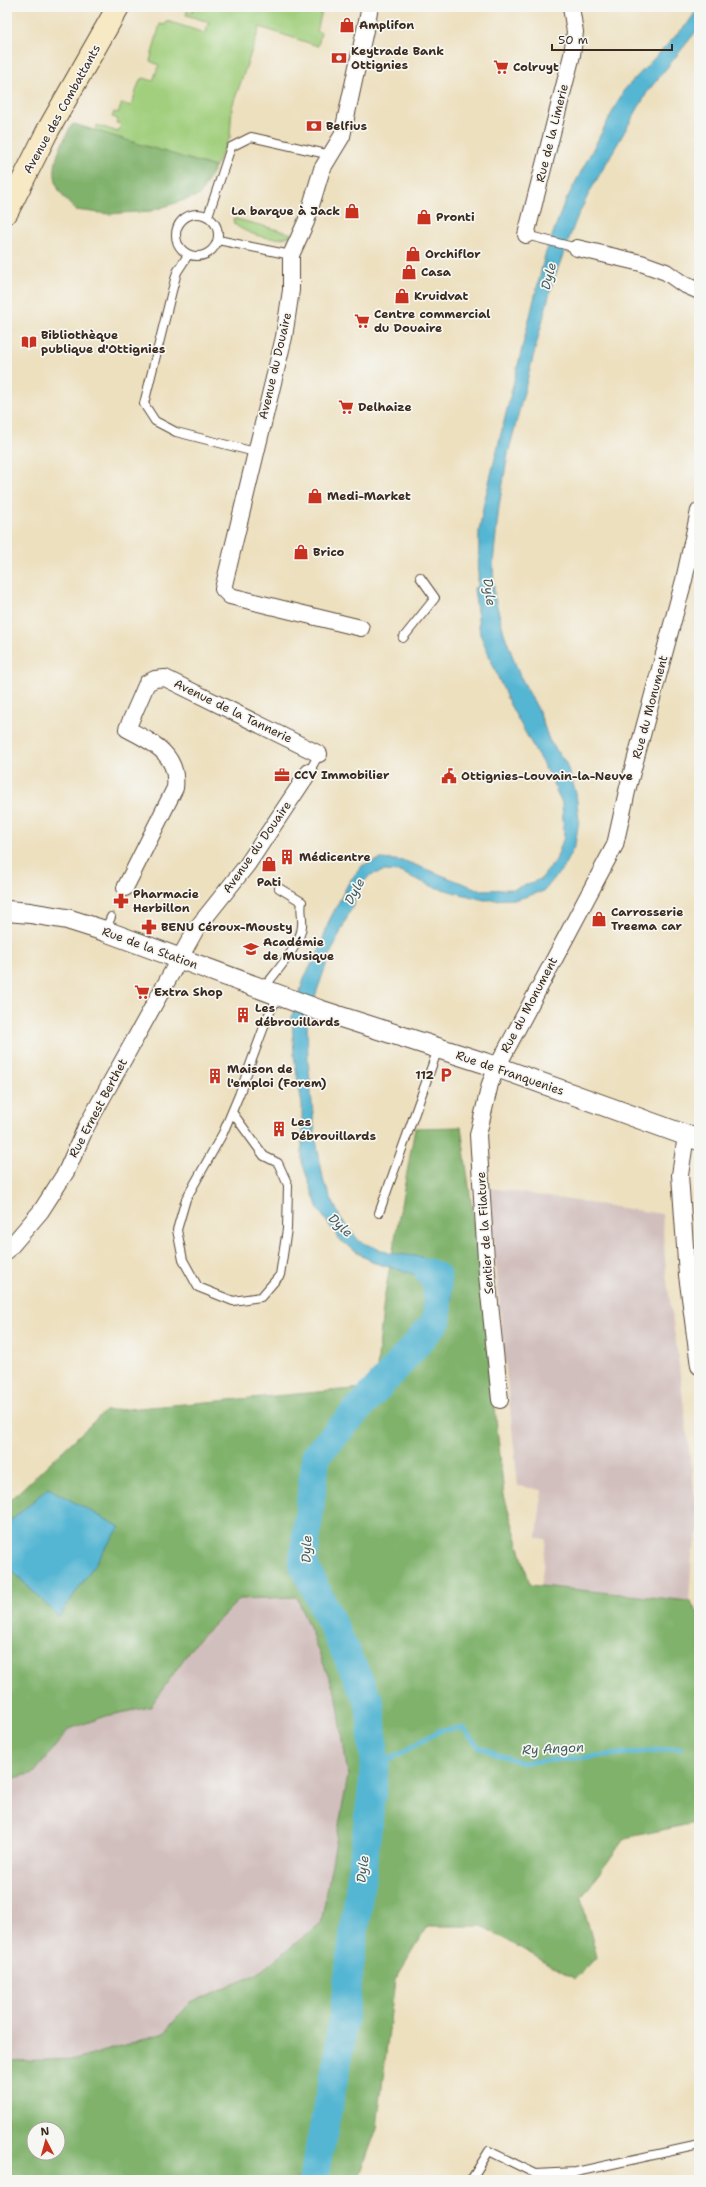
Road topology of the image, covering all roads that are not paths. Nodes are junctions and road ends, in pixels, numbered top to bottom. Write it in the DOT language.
graph roads {
  1 [pos="118,7"];
  2 [pos="370,7"];
  3 [pos="571,7"];
  4 [pos="330,155"];
  5 [pos="7,212"];
  6 [pos="208,216"];
  7 [pos="532,236"];
  8 [pos="218,240"];
  9 [pos="577,248"];
  10 [pos="188,255"];
  11 [pos="291,255"];
  12 [pos="699,291"];
  13 [pos="255,452"];
  14 [pos="699,510"];
  15 [pos="420,577"];
  16 [pos="361,628"];
  17 [pos="402,638"];
  18 [pos="319,754"];
  19 [pos="309,772"];
  20 [pos="125,888"];
  21 [pos="279,888"];
  22 [pos="7,911"];
  23 [pos="180,959"];
  24 [pos="277,995"];
  25 [pos="319,1010"];
  26 [pos="438,1048"];
  27 [pos="496,1067"];
  28 [pos="232,1112"];
  29 [pos="692,1138"];
  30 [pos="379,1213"];
  31 [pos="7,1251"];
  32 [pos="699,1366"];
  33 [pos="500,1400"];
  34 [pos="699,2144"];
  35 [pos="470,2180"];
  1 -- 5 [label="main road, Avenue des Combattants"];
  2 -- 4 [label="street, Avenue du Douaire"];
  3 -- 7 [label="street, Rue de la Limerie"];
  4 -- 6 [label="lane"];
  4 -- 11 [label="street, Avenue du Douaire"];
  6 -- 8 [label="lane"];
  6 -- 10 [label="lane"];
  7 -- 9 [label="lane"];
  8 -- 10 [label="lane"];
  8 -- 11 [label="lane"];
  9 -- 12 [label="street"];
  10 -- 13 [label="lane"];
  11 -- 13 [label="street, Avenue du Douaire"];
  13 -- 16 [label="street, Avenue du Douaire"];
  14 -- 27 [label="street, Rue du Monument"];
  15 -- 17 [label="lane"];
  18 -- 19 [label="lane, Avenue du Douaire"];
  18 -- 20 [label="street, Avenue de la Tannerie"];
  19 -- 23 [label="street, Avenue du Douaire"];
  21 -- 24 [label="lane"];
  22 -- 23 [label="street, Rue de la Station"];
  23 -- 24 [label="street, Rue de la Station"];
  23 -- 31 [label="street, Rue Ernest Berthet"];
  24 -- 25 [label="street, Rue de la Station"];
  24 -- 28 [label="lane"];
  25 -- 26 [label="street, Rue de Franquenies"];
  26 -- 27 [label="street, Rue de Franquenies"];
  26 -- 30 [label="lane"];
  27 -- 29 [label="street, Rue de Franquenies"];
  27 -- 33 [label="street, Sentier de la Filature"];
  28 -- 28 [label="lane"];
  29 -- 32 [label="street"];
  34 -- 35 [label="lane"];
}
